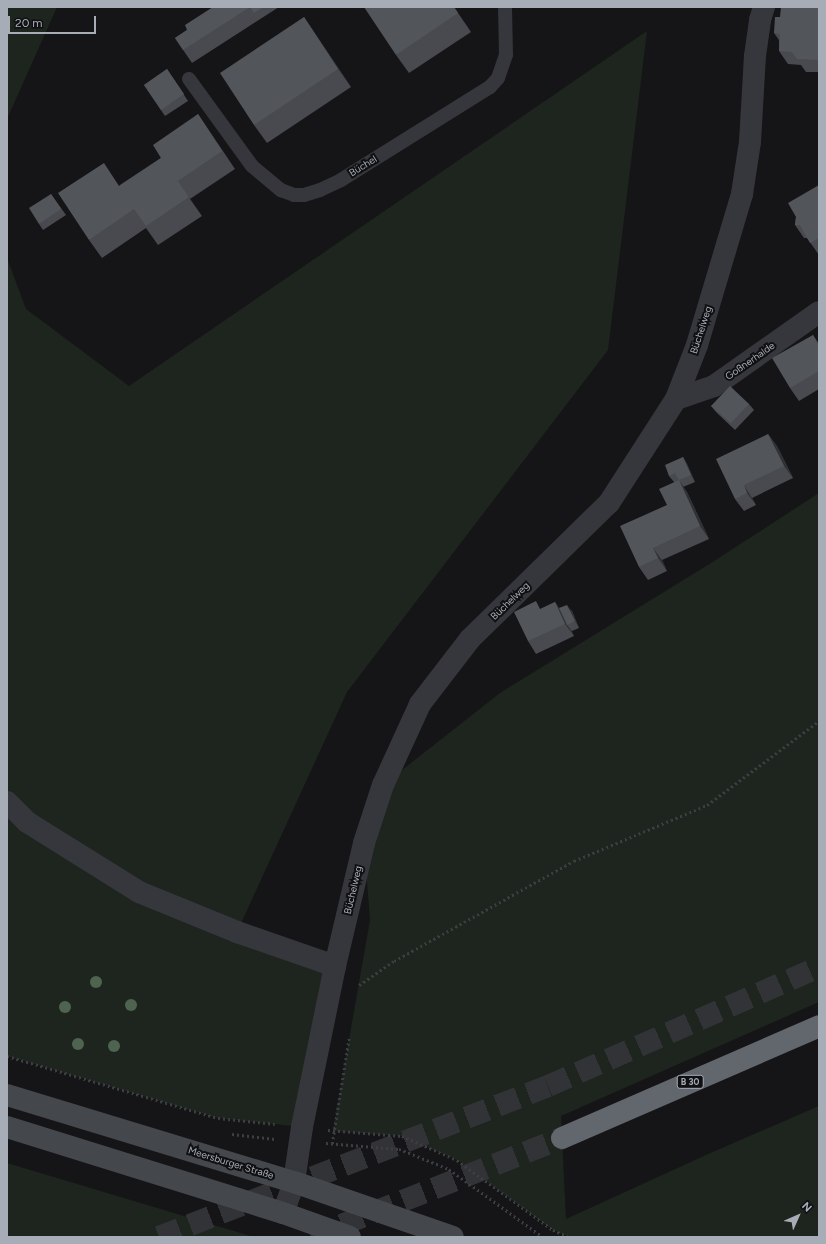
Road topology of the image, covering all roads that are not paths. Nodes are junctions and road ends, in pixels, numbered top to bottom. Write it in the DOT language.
graph roads {
  1 [pos="505,7"];
  2 [pos="764,7"];
  3 [pos="189,79"];
  4 [pos="819,312"];
  5 [pos="676,399"];
  6 [pos="7,802"];
  7 [pos="335,966"];
  8 [pos="819,1026"];
  9 [pos="7,1095"];
  10 [pos="7,1127"];
  11 [pos="562,1138"];
  12 [pos="294,1182"];
  13 [pos="283,1213"];
  14 [pos="350,1237"];
  15 [pos="453,1237"];
  1 -- 3 [label="lane, Büchel"];
  2 -- 5 [label="street, Büchelweg"];
  4 -- 5 [label="street, Goßnerhalde"];
  5 -- 7 [label="street, Büchelweg"];
  6 -- 7 [label="street"];
  7 -- 12 [label="street, Büchelweg"];
  8 -- 11 [label="highway, B 30"];
  9 -- 12 [label="street, Meersburger Straße"];
  10 -- 13 [label="street"];
  12 -- 13 [label="street, Büchelweg"];
  12 -- 15 [label="street, Meersburger Straße"];
  13 -- 14 [label="street"];
}
